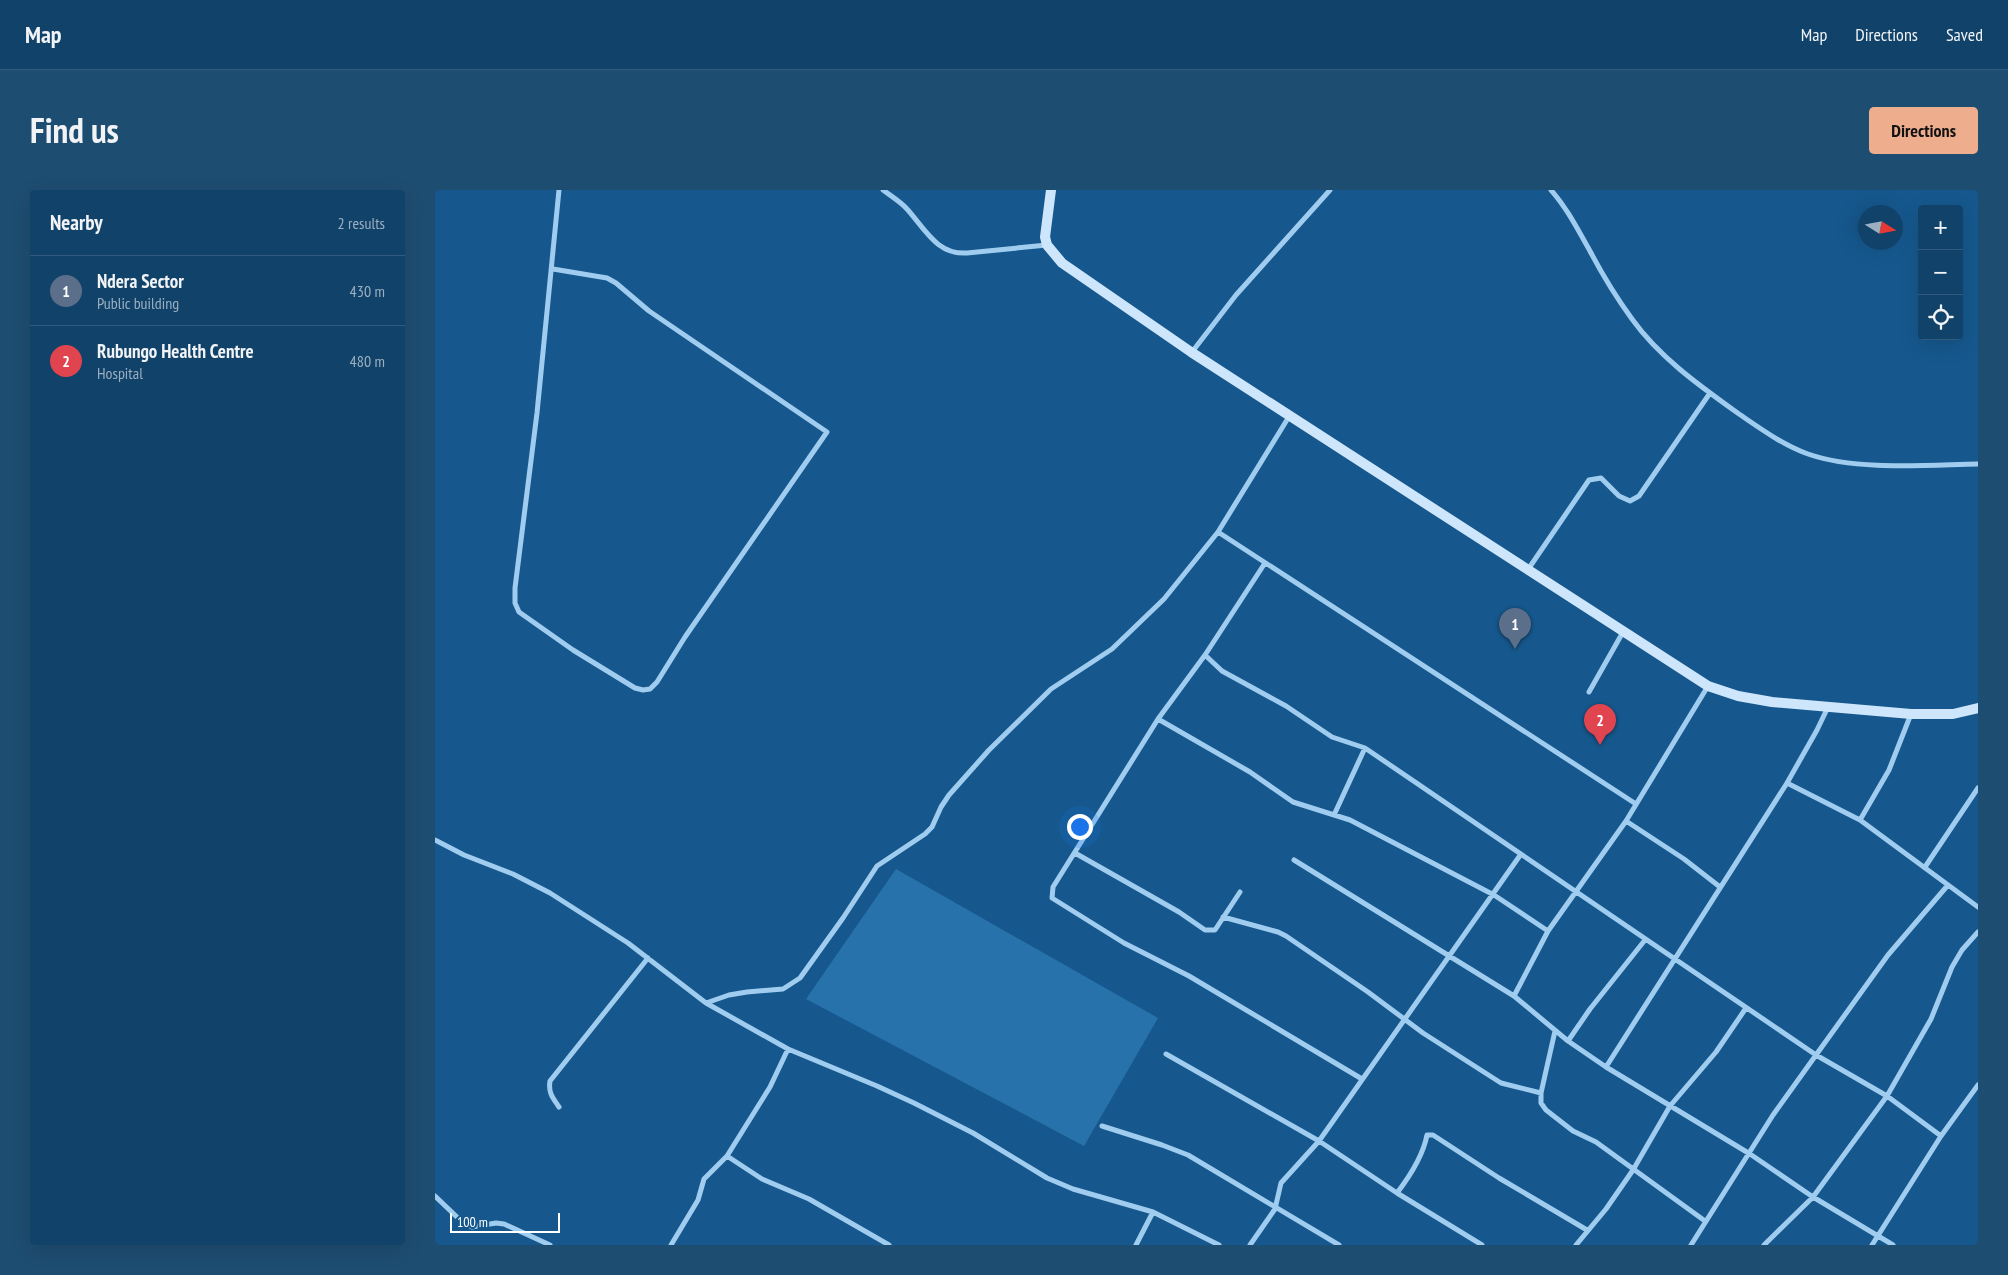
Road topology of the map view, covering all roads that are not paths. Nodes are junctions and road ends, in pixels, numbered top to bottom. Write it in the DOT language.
graph roads {
  1 [pos="559,190"];
  2 [pos="883,190"];
  3 [pos="1051,190"];
  4 [pos="1330,190"];
  5 [pos="1551,190"];
  6 [pos="1047,245"];
  7 [pos="553,268"];
  8 [pos="1191,352"];
  9 [pos="1710,393"];
  10 [pos="1290,415"];
  11 [pos="1978,464"];
  12 [pos="1218,532"];
  13 [pos="1265,563"];
  14 [pos="1527,571"];
  15 [pos="1623,632"];
  16 [pos="1205,655"];
  17 [pos="1708,686"];
  18 [pos="1589,692"];
  19 [pos="1828,706"];
  20 [pos="1978,708"];
  21 [pos="1911,714"];
  22 [pos="1157,719"];
  23 [pos="1365,748"];
  24 [pos="1787,783"];
  25 [pos="1978,788"];
  26 [pos="1636,804"];
  27 [pos="1334,815"];
  28 [pos="1859,820"];
  29 [pos="1626,821"];
  30 [pos="435,840"];
  31 [pos="1075,853"];
  32 [pos="1521,854"];
  33 [pos="1294,860"];
  34 [pos="1925,867"];
  35 [pos="1948,885"];
  36 [pos="1720,887"];
  37 [pos="1575,891"];
  38 [pos="1241,892"];
  39 [pos="1494,895"];
  40 [pos="1978,907"];
  41 [pos="1223,917"];
  42 [pos="1548,931"];
  43 [pos="1978,932"];
  44 [pos="1645,940"];
  45 [pos="1450,956"];
  46 [pos="649,958"];
  47 [pos="1675,959"];
  48 [pos="1514,996"];
  49 [pos="706,1003"];
  50 [pos="1746,1008"];
  51 [pos="1405,1019"];
  52 [pos="1555,1030"];
  53 [pos="1568,1041"];
  54 [pos="788,1049"];
  55 [pos="1166,1054"];
  56 [pos="1815,1055"];
  57 [pos="1606,1067"];
  58 [pos="1362,1080"];
  59 [pos="1978,1085"];
  60 [pos="1541,1093"];
  61 [pos="1887,1096"];
  62 [pos="1670,1106"];
  63 [pos="559,1107"];
  64 [pos="1102,1126"];
  65 [pos="1941,1136"];
  66 [pos="1319,1140"];
  67 [pos="1750,1154"];
  68 [pos="727,1156"];
  69 [pos="1633,1170"];
  70 [pos="1397,1193"];
  71 [pos="435,1196"];
  72 [pos="1813,1197"];
  73 [pos="1275,1209"];
  74 [pos="1153,1212"];
  75 [pos="1705,1221"];
  76 [pos="1587,1230"];
  77 [pos="1878,1236"];
  78 [pos="550,1245"];
  79 [pos="671,1245"];
  80 [pos="889,1245"];
  81 [pos="1137,1245"];
  82 [pos="1219,1245"];
  83 [pos="1250,1245"];
  84 [pos="1339,1245"];
  85 [pos="1482,1245"];
  86 [pos="1576,1245"];
  87 [pos="1691,1245"];
  88 [pos="1764,1245"];
  89 [pos="1872,1245"];
  90 [pos="1893,1245"];
  1 -- 7 [label="street"];
  2 -- 6 [label="street"];
  3 -- 6 [label="main road"];
  4 -- 8 [label="street"];
  5 -- 9 [label="street"];
  6 -- 8 [label="main road"];
  7 -- 7 [label="street"];
  8 -- 10 [label="main road"];
  9 -- 11 [label="street"];
  9 -- 14 [label="street"];
  10 -- 12 [label="street"];
  10 -- 14 [label="main road"];
  12 -- 13 [label="street"];
  12 -- 49 [label="street"];
  13 -- 16 [label="street"];
  13 -- 26 [label="street"];
  14 -- 15 [label="main road"];
  15 -- 17 [label="main road"];
  15 -- 18 [label="street"];
  16 -- 22 [label="street"];
  16 -- 23 [label="street"];
  17 -- 19 [label="main road"];
  17 -- 26 [label="street"];
  19 -- 21 [label="main road"];
  19 -- 24 [label="street"];
  20 -- 21 [label="main road"];
  21 -- 28 [label="street"];
  22 -- 27 [label="street"];
  22 -- 31 [label="street"];
  23 -- 27 [label="street"];
  23 -- 32 [label="street"];
  24 -- 28 [label="street"];
  24 -- 36 [label="street"];
  25 -- 34 [label="street"];
  26 -- 29 [label="street"];
  27 -- 39 [label="street"];
  28 -- 34 [label="street"];
  29 -- 36 [label="street"];
  29 -- 37 [label="street"];
  30 -- 46 [label="street"];
  31 -- 41 [label="street"];
  31 -- 58 [label="street"];
  32 -- 37 [label="street"];
  32 -- 39 [label="street"];
  33 -- 45 [label="street"];
  34 -- 35 [label="street"];
  35 -- 40 [label="street"];
  35 -- 56 [label="street"];
  36 -- 47 [label="street"];
  37 -- 42 [label="street"];
  37 -- 44 [label="street"];
  38 -- 41 [label="street"];
  39 -- 42 [label="street"];
  39 -- 45 [label="street"];
  41 -- 51 [label="street"];
  42 -- 48 [label="street"];
  43 -- 61 [label="street"];
  44 -- 47 [label="street"];
  44 -- 53 [label="street"];
  45 -- 48 [label="street"];
  45 -- 51 [label="street"];
  46 -- 49 [label="street"];
  46 -- 63 [label="street"];
  47 -- 50 [label="street"];
  47 -- 57 [label="street"];
  48 -- 52 [label="street"];
  49 -- 54 [label="street"];
  50 -- 56 [label="street"];
  50 -- 62 [label="street"];
  51 -- 58 [label="street"];
  51 -- 60 [label="street"];
  52 -- 53 [label="street"];
  52 -- 60 [label="street"];
  53 -- 57 [label="street"];
  54 -- 68 [label="street"];
  54 -- 74 [label="street"];
  55 -- 66 [label="street"];
  56 -- 61 [label="street"];
  56 -- 67 [label="street"];
  57 -- 62 [label="street"];
  58 -- 66 [label="street"];
  59 -- 65 [label="street"];
  60 -- 69 [label="street"];
  61 -- 65 [label="street"];
  61 -- 72 [label="street"];
  62 -- 67 [label="street"];
  62 -- 69 [label="street"];
  64 -- 73 [label="street"];
  65 -- 77 [label="street"];
  66 -- 70 [label="street"];
  66 -- 73 [label="street"];
  67 -- 72 [label="street"];
  67 -- 75 [label="street"];
  68 -- 79 [label="street"];
  68 -- 80 [label="street"];
  69 -- 75 [label="street"];
  69 -- 76 [label="street"];
  70 -- 76 [label="street"];
  70 -- 85 [label="street"];
  71 -- 78 [label="street"];
  72 -- 77 [label="street"];
  72 -- 88 [label="street"];
  73 -- 83 [label="street"];
  73 -- 84 [label="street"];
  74 -- 81 [label="street"];
  74 -- 82 [label="street"];
  75 -- 87 [label="street"];
  76 -- 86 [label="street"];
  77 -- 89 [label="street"];
  77 -- 90 [label="street"];
}
